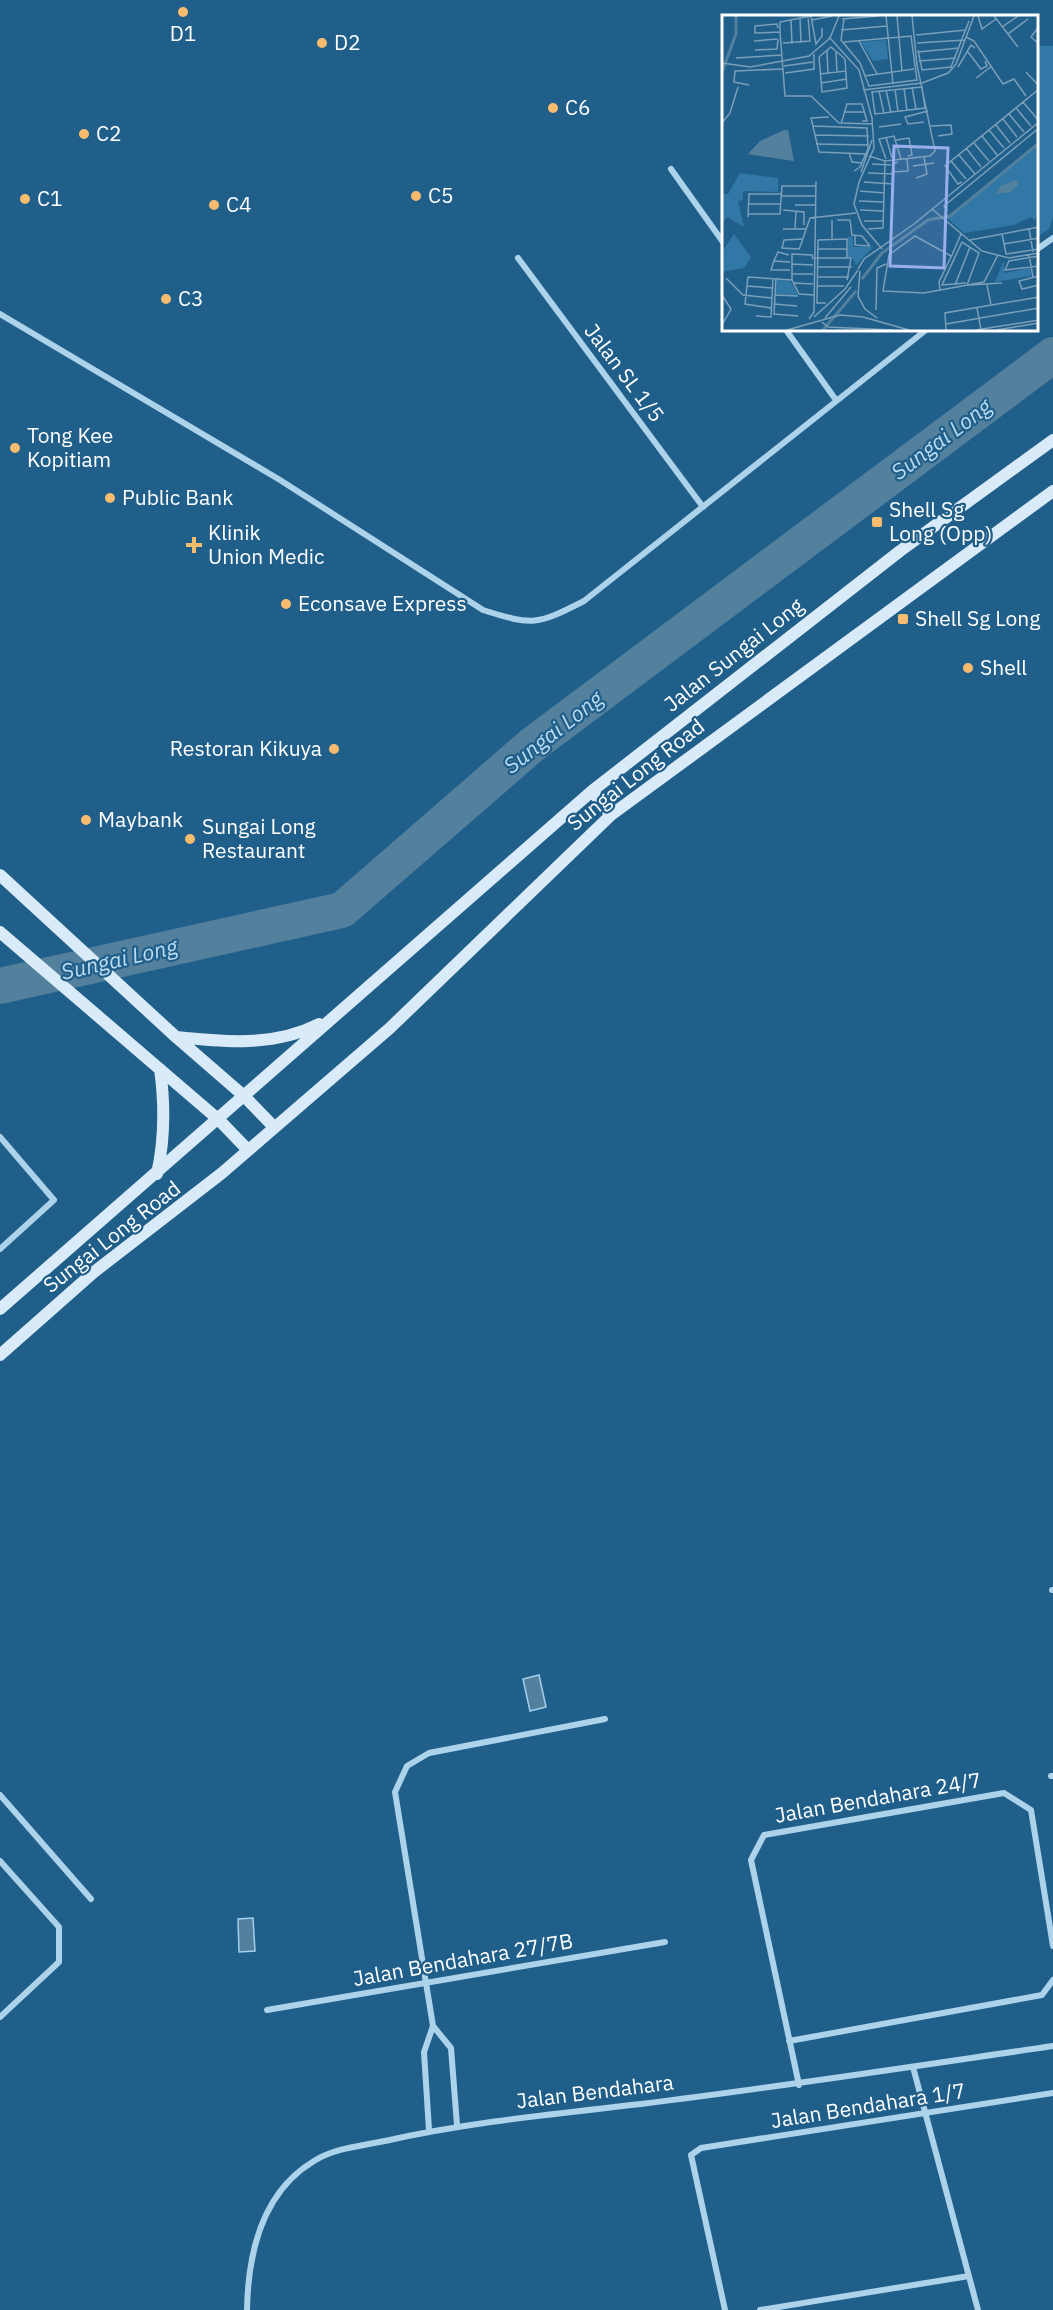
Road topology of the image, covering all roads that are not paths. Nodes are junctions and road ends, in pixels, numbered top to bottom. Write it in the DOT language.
graph roads {
  1 [pos="670,169"];
  2 [pos="1053,238"];
  3 [pos="722,241"];
  4 [pos="1038,249"];
  5 [pos="518,258"];
  6 [pos="0,314"];
  7 [pos="787,332"];
  8 [pos="923,332"];
  9 [pos="836,400"];
  10 [pos="1053,440"];
  11 [pos="1053,491"];
  12 [pos="704,507"];
  13 [pos="592,791"];
  14 [pos="611,815"];
  15 [pos="0,875"];
  16 [pos="0,932"];
  17 [pos="335,1016"];
  18 [pos="176,1037"];
  19 [pos="160,1069"];
  20 [pos="244,1096"];
  21 [pos="219,1120"];
  22 [pos="274,1127"];
  23 [pos="0,1137"];
  24 [pos="248,1150"];
  25 [pos="157,1174"];
  26 [pos="0,1249"];
  27 [pos="0,1310"];
  28 [pos="0,1355"];
  29 [pos="605,1719"];
  30 [pos="0,1795"];
  31 [pos="0,1862"];
  32 [pos="91,1899"];
  33 [pos="665,1942"];
  34 [pos="1053,1946"];
  35 [pos="1053,1980"];
  36 [pos="426,1983"];
  37 [pos="267,2010"];
  38 [pos="0,2017"];
  39 [pos="433,2026"];
  40 [pos="789,2041"];
  41 [pos="1053,2046"];
  42 [pos="913,2067"];
  43 [pos="799,2085"];
  44 [pos="1053,2093"];
  45 [pos="926,2114"];
  46 [pos="456,2125"];
  47 [pos="429,2130"];
  48 [pos="969,2277"];
  49 [pos="247,2310"];
  50 [pos="725,2310"];
  51 [pos="760,2310"];
  52 [pos="978,2310"];
  1 -- 3 [label="street"];
  2 -- 4 [label="street"];
  5 -- 12 [label="street, Jalan SL 1/5"];
  6 -- 12 [label="street"];
  7 -- 9 [label="street"];
  8 -- 9 [label="street"];
  9 -- 12 [label="street"];
  10 -- 13 [label="street, Jalan Sungai Long"];
  11 -- 14 [label="street, Sungai Long Road"];
  13 -- 14 [label="street"];
  13 -- 17 [label="street, Sungai Long Road"];
  14 -- 22 [label="street, Sungai Long Road"];
  15 -- 18 [label="street"];
  16 -- 19 [label="street"];
  17 -- 18 [label="street"];
  17 -- 20 [label="street, Sungai Long Road"];
  18 -- 20 [label="street"];
  19 -- 21 [label="street"];
  19 -- 25 [label="street"];
  20 -- 21 [label="street, Sungai Long Road"];
  20 -- 22 [label="street"];
  21 -- 24 [label="street"];
  21 -- 25 [label="street, Sungai Long Road"];
  22 -- 24 [label="street, Sungai Long Road"];
  23 -- 26 [label="street"];
  24 -- 28 [label="street, Sungai Long Road"];
  25 -- 27 [label="street, Sungai Long Road"];
  29 -- 36 [label="street"];
  30 -- 32 [label="street"];
  31 -- 38 [label="street"];
  33 -- 36 [label="street, Jalan Bendahara 27/7B"];
  34 -- 40 [label="street, Jalan Bendahara 24/7"];
  35 -- 40 [label="street"];
  36 -- 37 [label="street, Jalan Bendahara 27/7B"];
  36 -- 39 [label="street"];
  39 -- 46 [label="street"];
  39 -- 47 [label="street"];
  40 -- 43 [label="street, Jalan Bendahara 24/7"];
  41 -- 42 [label="street, Jalan Bendahara"];
  42 -- 43 [label="street, Jalan Bendahara"];
  42 -- 45 [label="street"];
  43 -- 46 [label="street, Jalan Bendahara"];
  44 -- 45 [label="street, Jalan Bendahara 1/7"];
  45 -- 48 [label="street"];
  45 -- 50 [label="street, Jalan Bendahara 1/7"];
  46 -- 47 [label="street, Jalan Bendahara"];
  47 -- 49 [label="street, Jalan Bendahara"];
  48 -- 51 [label="street"];
  48 -- 52 [label="street"];
}
